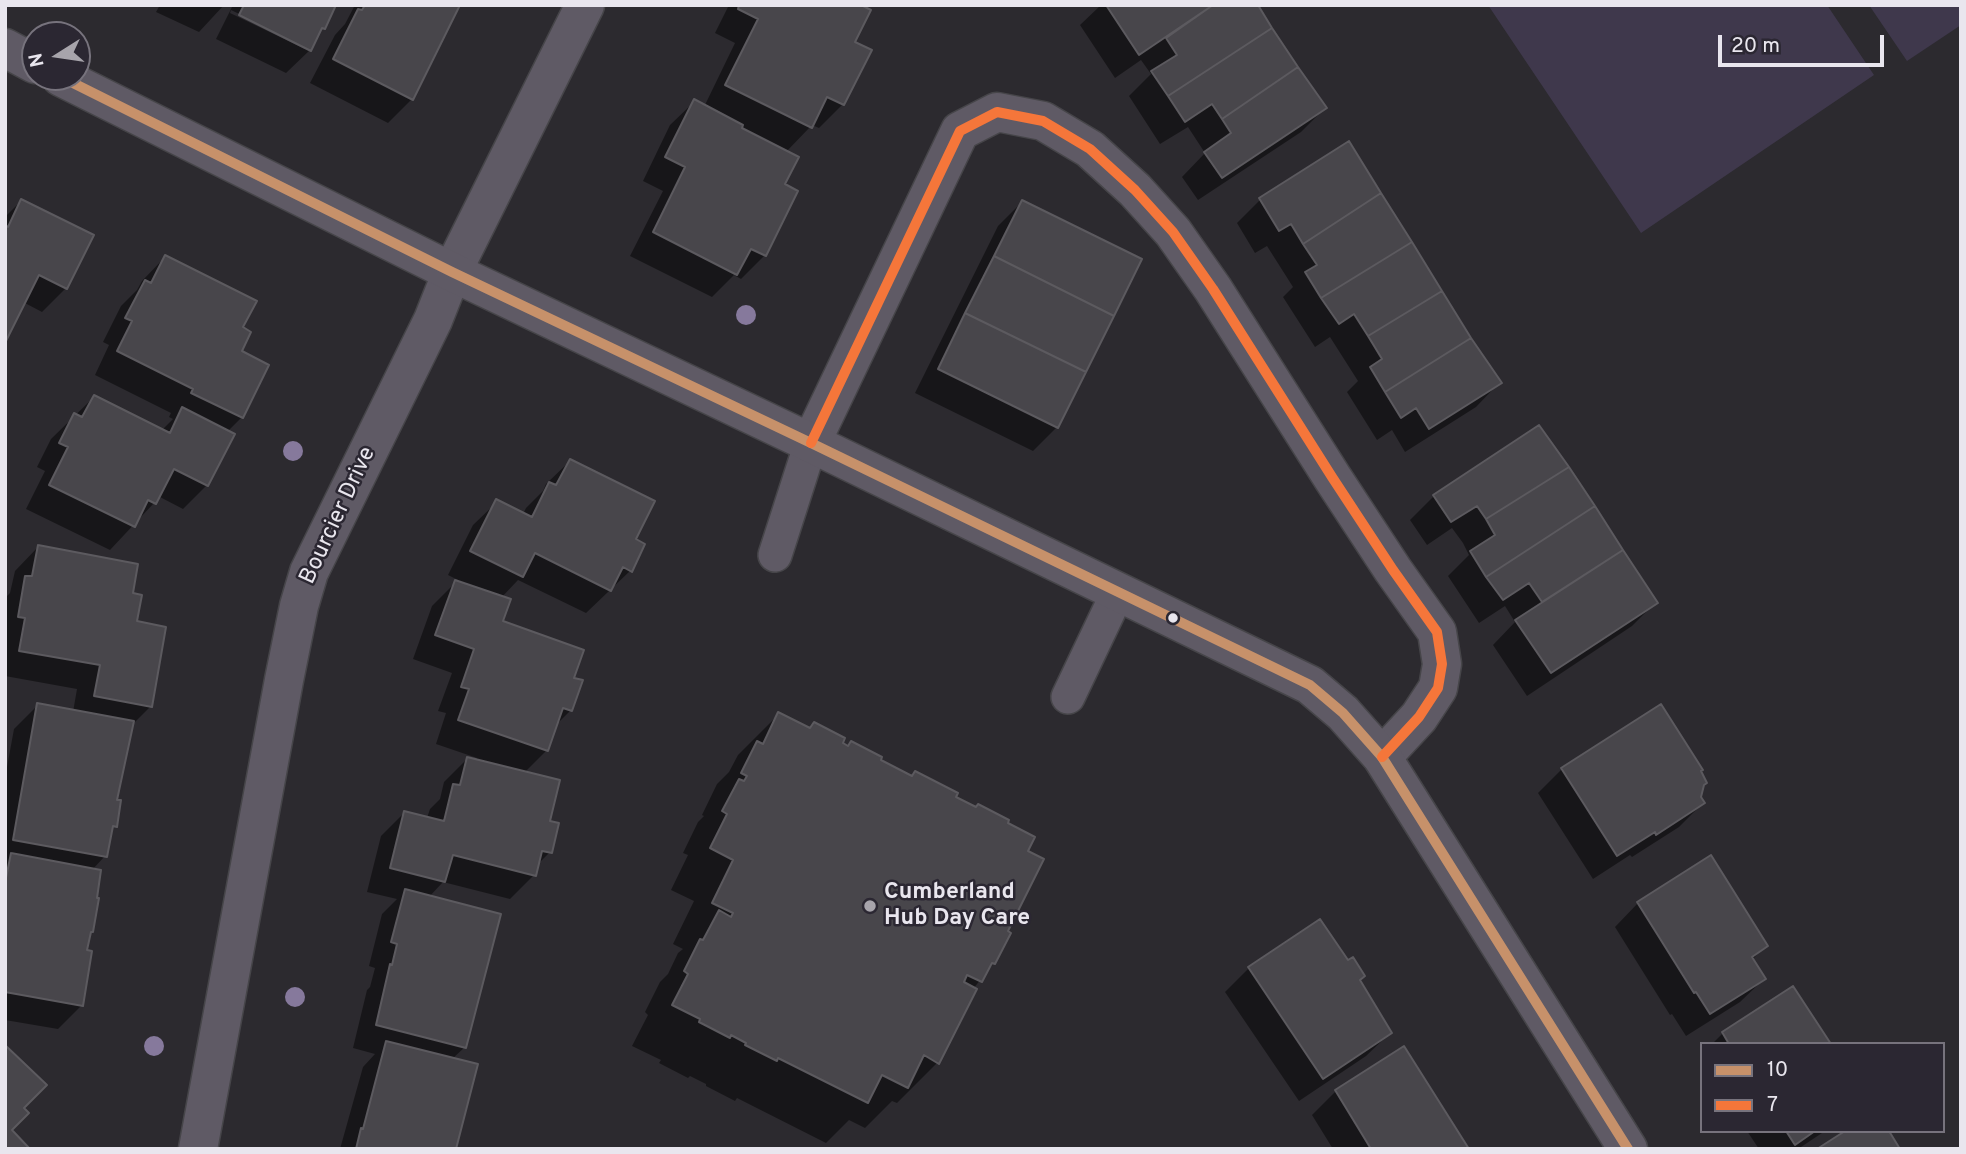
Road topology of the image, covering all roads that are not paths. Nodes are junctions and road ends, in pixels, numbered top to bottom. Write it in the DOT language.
graph roads {
  1 [pos="584,5"];
  2 [pos="5,48"];
  3 [pos="21,57"];
  4 [pos="89,91"];
  5 [pos="452,272"];
  6 [pos="811,443"];
  7 [pos="775,555"];
  8 [pos="1118,592"];
  9 [pos="1068,697"];
  10 [pos="1382,757"];
  11 [pos="198,1149"];
  12 [pos="1628,1149"];
  1 -- 5 [label="street, Bourcier Drive"];
  2 -- 3 [label="street"];
  4 -- 5 [label="street"];
  5 -- 6 [label="street"];
  5 -- 11 [label="street, Bourcier Drive"];
  6 -- 7 [label="lane"];
  6 -- 8 [label="street"];
  6 -- 10 [label="street"];
  8 -- 9 [label="lane"];
  8 -- 10 [label="street"];
  10 -- 12 [label="street"];
}
